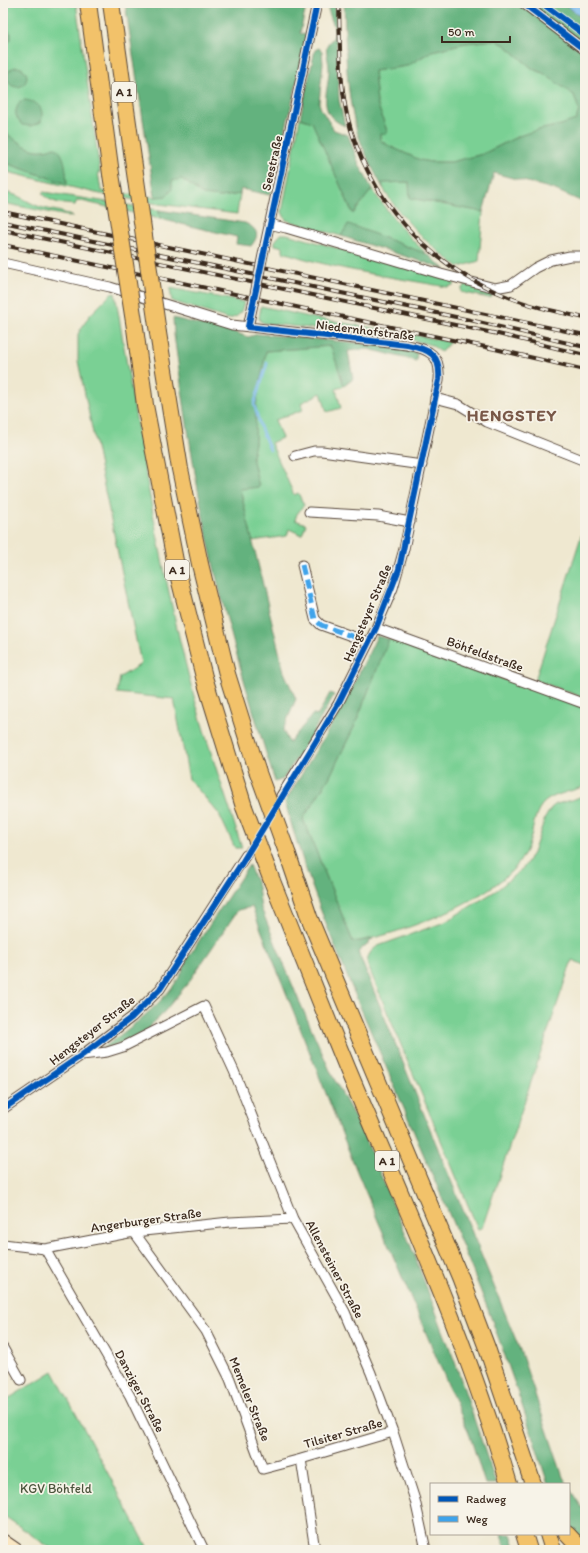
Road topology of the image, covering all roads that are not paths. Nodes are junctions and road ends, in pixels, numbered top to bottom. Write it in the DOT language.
graph roads {
  1 [pos="88,3"];
  2 [pos="111,3"];
  3 [pos="317,3"];
  4 [pos="524,3"];
  5 [pos="585,50"];
  6 [pos="269,224"];
  7 [pos="585,256"];
  8 [pos="3,264"];
  9 [pos="248,327"];
  10 [pos="435,398"];
  11 [pos="295,456"];
  12 [pos="585,461"];
  13 [pos="422,465"];
  14 [pos="309,512"];
  15 [pos="410,522"];
  16 [pos="302,565"];
  17 [pos="376,628"];
  18 [pos="368,642"];
  19 [pos="585,704"];
  20 [pos="281,796"];
  21 [pos="246,854"];
  22 [pos="82,1055"];
  23 [pos="3,1109"];
  24 [pos="293,1219"];
  25 [pos="134,1232"];
  26 [pos="3,1244"];
  27 [pos="45,1249"];
  28 [pos="3,1348"];
  29 [pos="21,1380"];
  30 [pos="515,1427"];
  31 [pos="393,1432"];
  32 [pos="301,1459"];
  33 [pos="509,1483"];
  34 [pos="533,1483"];
  35 [pos="541,1483"];
  36 [pos="524,1535"];
  37 [pos="548,1535"];
  38 [pos="568,1535"];
  39 [pos="3,1541"];
  40 [pos="16,1550"];
  41 [pos="204,1550"];
  42 [pos="315,1550"];
  43 [pos="426,1550"];
  44 [pos="528,1550"];
  45 [pos="552,1550"];
  46 [pos="582,1550"];
  1 -- 33 [label="highway, A 1, bridge"];
  2 -- 30 [label="highway, A 1, bridge"];
  3 -- 6 [label="street, Seestraße"];
  4 -- 5 [label="street"];
  6 -- 7 [label="street"];
  6 -- 9 [label="street, Seestraße, bridge"];
  8 -- 9 [label="street, Niedernhofstraße"];
  9 -- 10 [label="street, Niedernhofstraße"];
  10 -- 12 [label="street"];
  10 -- 13 [label="street, Hengsteyer Straße"];
  11 -- 13 [label="street"];
  13 -- 15 [label="street, Hengsteyer Straße"];
  14 -- 15 [label="street"];
  15 -- 17 [label="street, Hengsteyer Straße"];
  16 -- 18 [label="street, Hengsteyer Straße"];
  17 -- 18 [label="street, Hengsteyer Straße"];
  17 -- 19 [label="street, Böhfeldstraße"];
  18 -- 20 [label="street, Hengsteyer Straße"];
  21 -- 22 [label="street, Hengsteyer Straße"];
  22 -- 23 [label="street, Hengsteyer Straße"];
  22 -- 24 [label="street, Allensteiner Straße"];
  24 -- 25 [label="street, Angerburger Straße"];
  24 -- 31 [label="street, Allensteiner Straße"];
  25 -- 27 [label="street, Angerburger Straße"];
  25 -- 32 [label="street, Memeler Straße"];
  26 -- 27 [label="street, Angerburger Straße"];
  27 -- 41 [label="street, Danziger Straße"];
  28 -- 29 [label="street"];
  30 -- 34 [label="highway, A 1"];
  30 -- 35 [label="highway"];
  31 -- 32 [label="street, Tilsiter Straße"];
  31 -- 43 [label="street, Allensteiner Straße"];
  32 -- 42 [label="street"];
  36 -- 44 [label="highway"];
  37 -- 45 [label="highway"];
  38 -- 46 [label="highway"];
  39 -- 40 [label="main road"];
}
